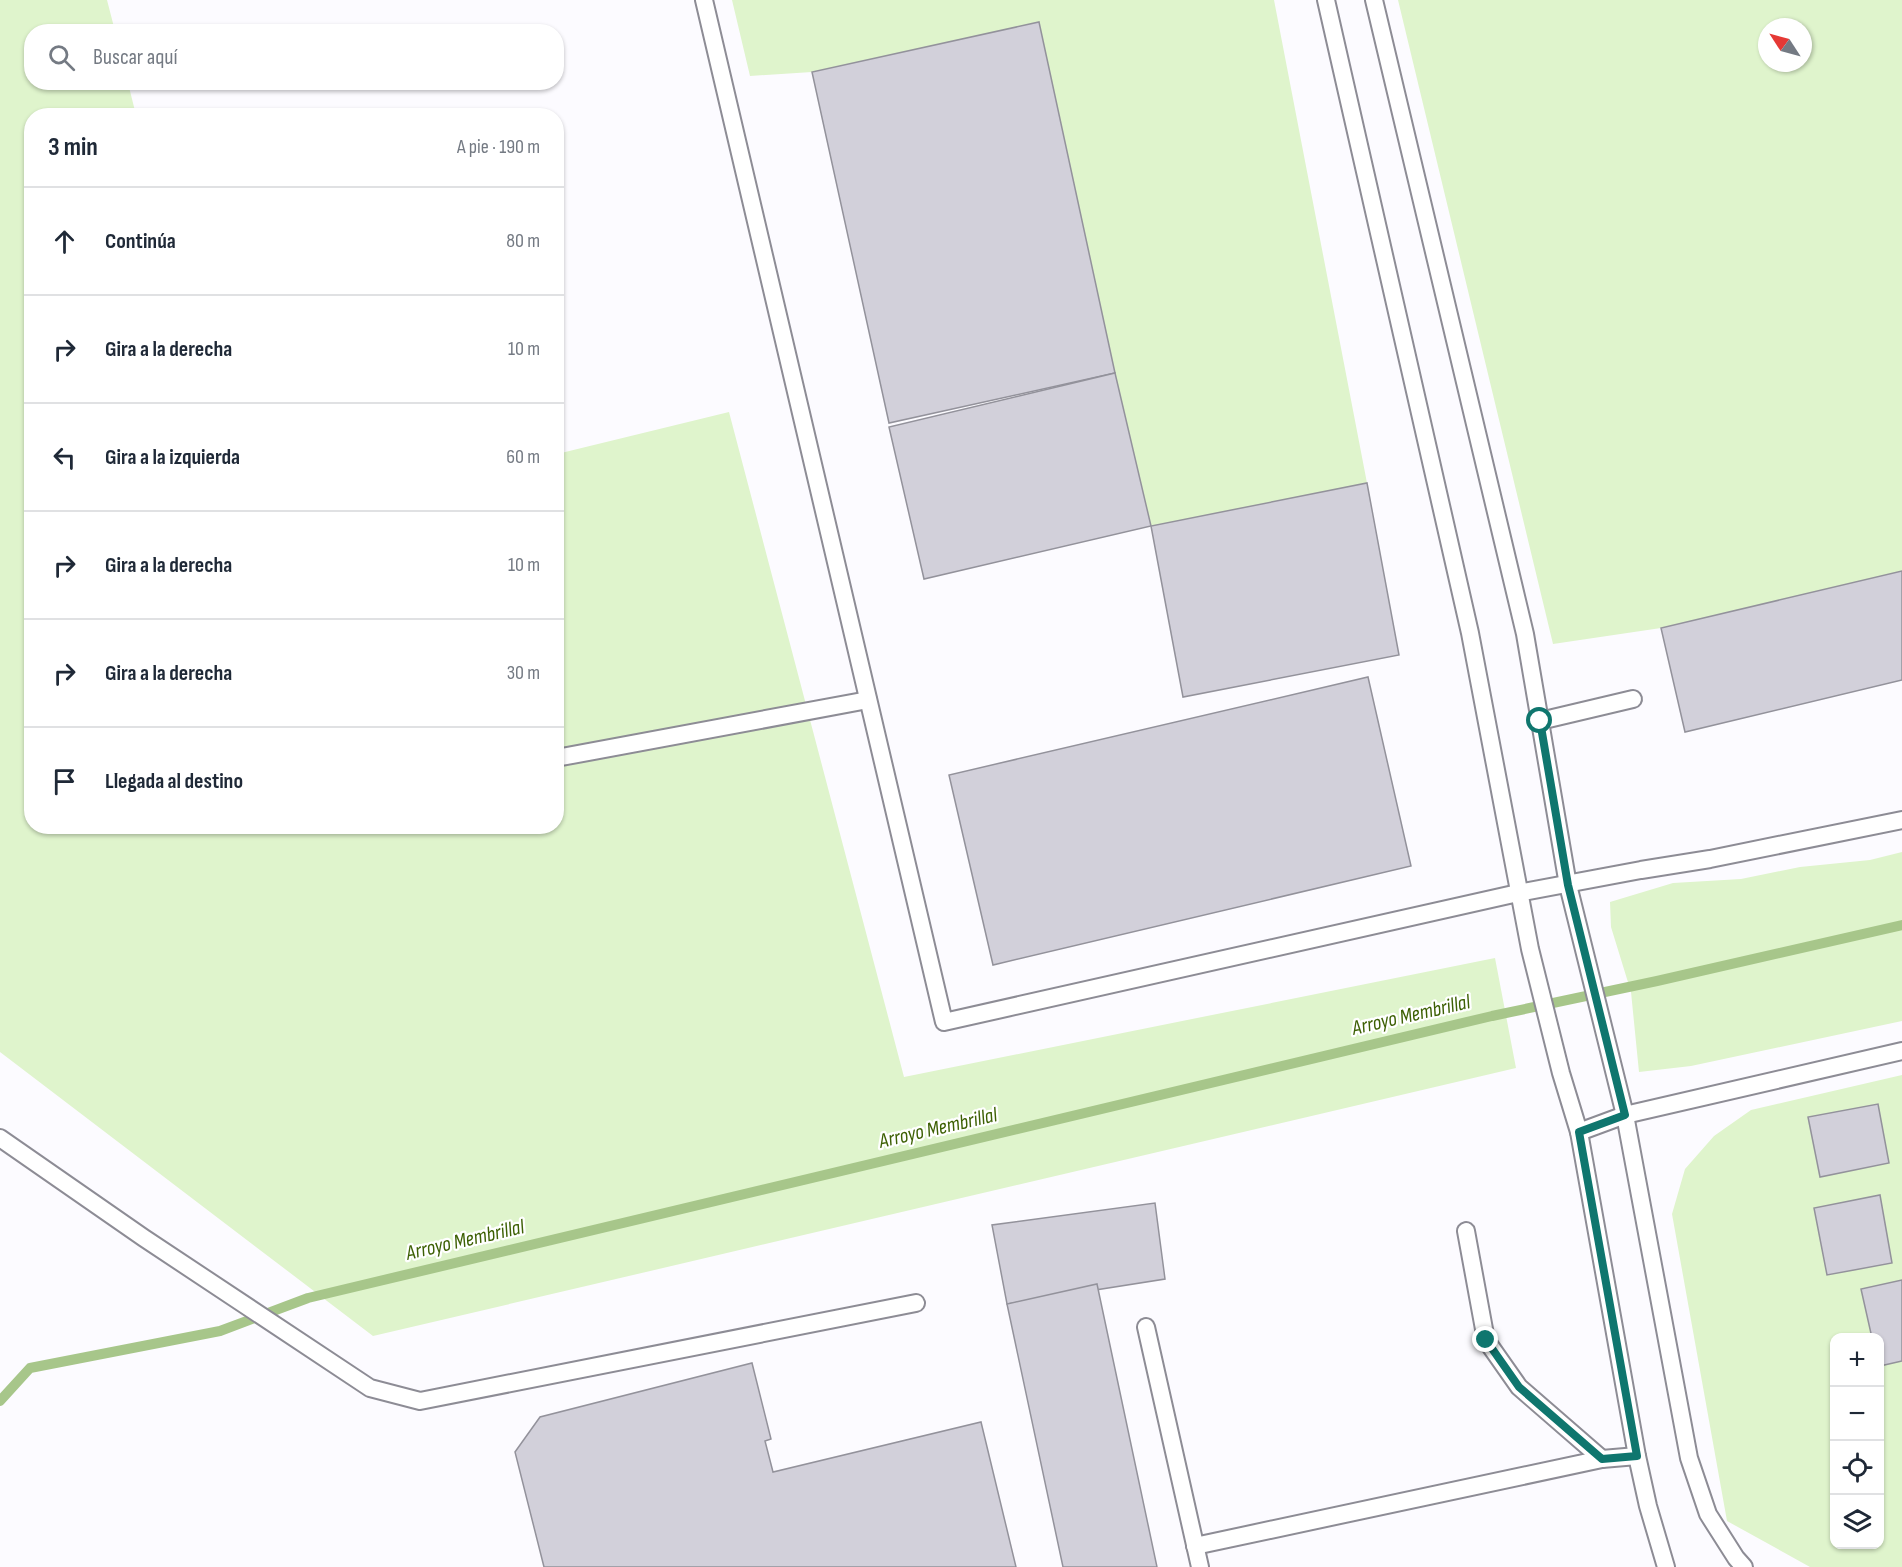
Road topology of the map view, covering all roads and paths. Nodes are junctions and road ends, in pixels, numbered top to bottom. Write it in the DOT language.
graph roads {
  1 [pos="704,0"];
  2 [pos="1326,0"];
  3 [pos="1374,0"];
  4 [pos="868,699"];
  5 [pos="1633,699"];
  6 [pos="1540,721"];
  7 [pos="564,756"];
  8 [pos="1902,820"];
  9 [pos="1568,885"];
  10 [pos="1518,893"];
  11 [pos="1902,1052"];
  12 [pos="1625,1115"];
  13 [pos="1579,1132"];
  14 [pos="0,1138"];
  15 [pos="1466,1231"];
  16 [pos="916,1303"];
  17 [pos="1146,1326"];
  18 [pos="1637,1456"];
  19 [pos="1602,1459"];
  20 [pos="1195,1546"];
  21 [pos="1200,1567"];
  22 [pos="1666,1567"];
  23 [pos="1744,1567"];
  1 -- 4 [label="lane"];
  2 -- 10 [label="lane"];
  3 -- 6 [label="lane"];
  4 -- 7 [label="lane"];
  4 -- 10 [label="lane"];
  5 -- 6 [label="lane"];
  6 -- 9 [label="lane"];
  8 -- 9 [label="lane"];
  9 -- 10 [label="lane"];
  9 -- 12 [label="lane"];
  10 -- 13 [label="lane"];
  11 -- 12 [label="lane"];
  12 -- 13 [label="lane"];
  12 -- 23 [label="lane"];
  13 -- 18 [label="lane"];
  14 -- 16 [label="lane"];
  15 -- 19 [label="lane"];
  17 -- 20 [label="lane"];
  18 -- 19 [label="lane"];
  18 -- 22 [label="lane"];
  19 -- 20 [label="lane"];
  20 -- 21 [label="lane"];
}
